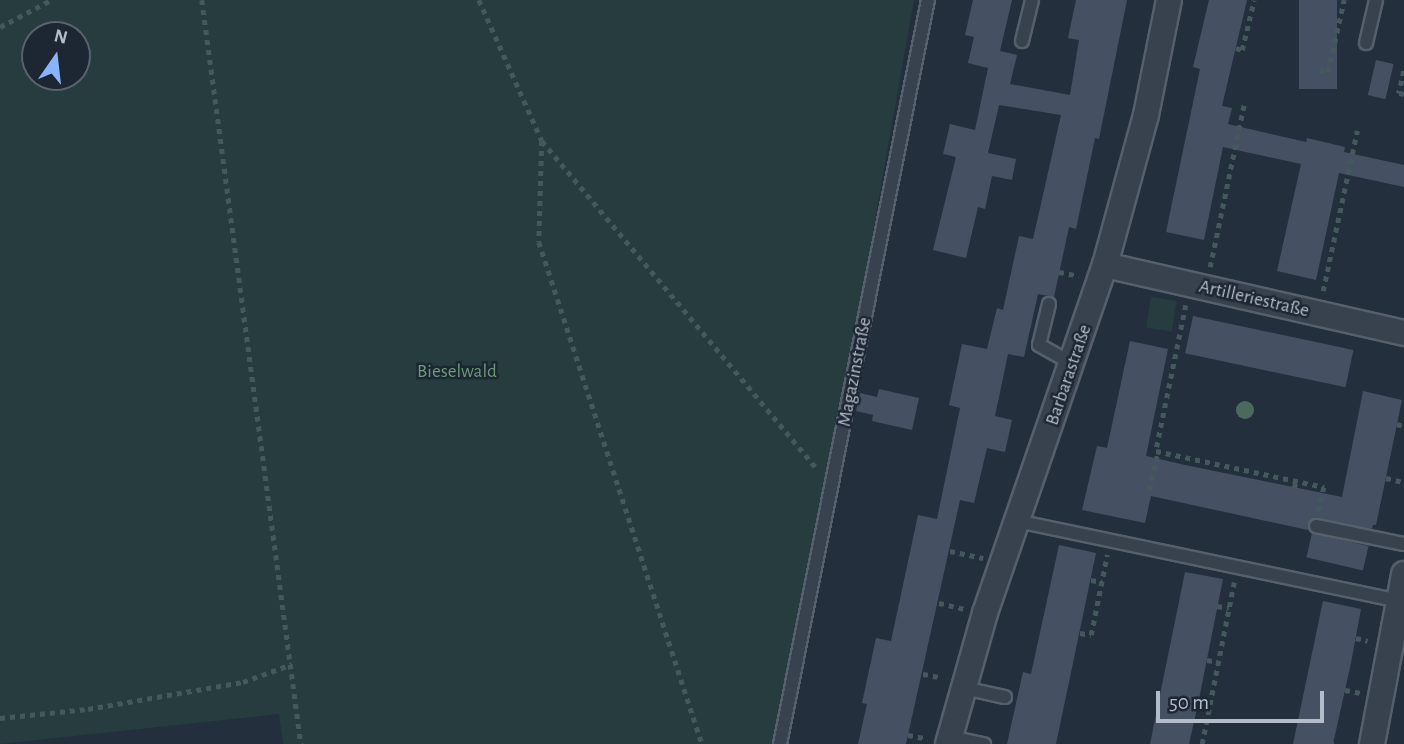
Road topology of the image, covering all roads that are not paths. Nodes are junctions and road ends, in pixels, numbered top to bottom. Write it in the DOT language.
graph roads {
  1 [pos="928,0"];
  2 [pos="1032,0"];
  3 [pos="1376,0"];
  4 [pos="1163,1"];
  5 [pos="1022,41"];
  6 [pos="1366,43"];
  7 [pos="1105,265"];
  8 [pos="1049,304"];
  9 [pos="1404,333"];
  10 [pos="1073,364"];
  11 [pos="1017,521"];
  12 [pos="1316,526"];
  13 [pos="1404,544"];
  14 [pos="1404,574"];
  15 [pos="1398,601"];
  16 [pos="964,688"];
  17 [pos="1005,697"];
  18 [pos="949,740"];
  19 [pos="780,744"];
  20 [pos="984,744"];
  21 [pos="1372,744"];
  1 -- 19 [label="lane, Magazinstraße"];
  2 -- 5 [label="lane"];
  3 -- 6 [label="lane"];
  4 -- 7 [label="street, Barbarastraße"];
  7 -- 9 [label="street, Artilleriestraße"];
  7 -- 10 [label="street, Barbarastraße"];
  8 -- 10 [label="lane"];
  10 -- 11 [label="street, Barbarastraße"];
  11 -- 15 [label="lane"];
  11 -- 16 [label="street, Barbarastraße"];
  12 -- 13 [label="lane"];
  14 -- 15 [label="street"];
  15 -- 21 [label="street"];
  16 -- 17 [label="lane"];
  16 -- 18 [label="street, Barbarastraße"];
  18 -- 20 [label="lane"];
}
